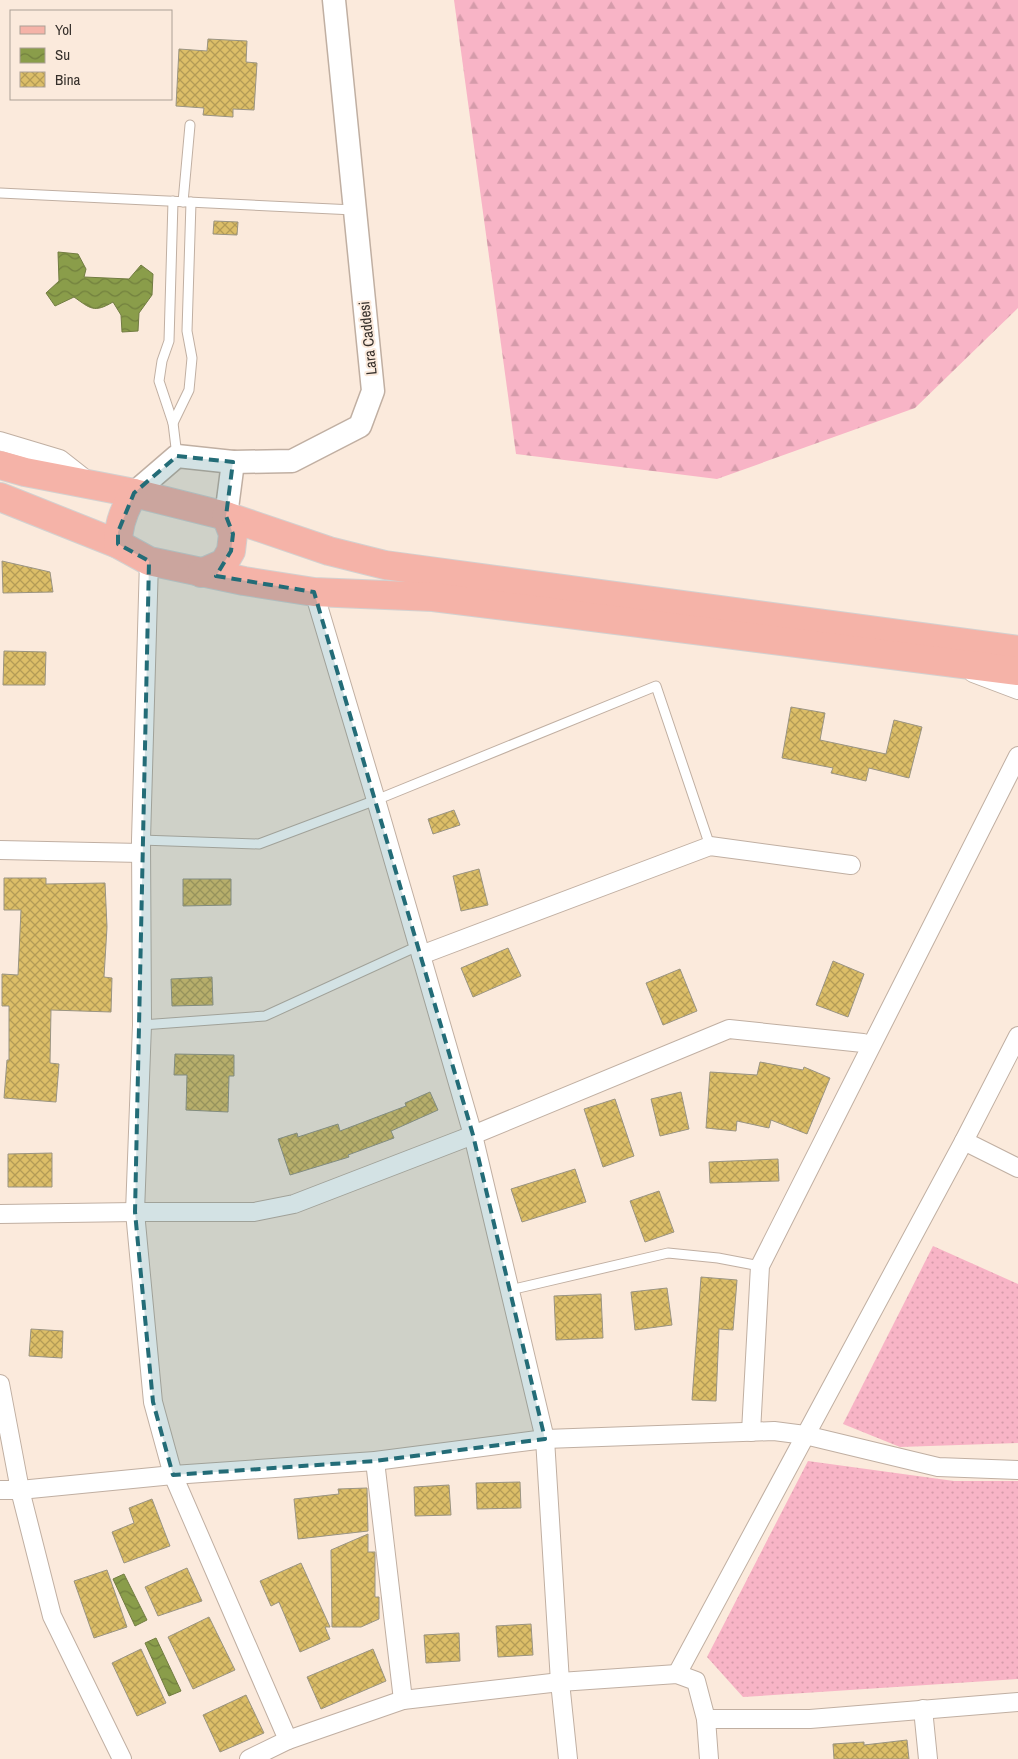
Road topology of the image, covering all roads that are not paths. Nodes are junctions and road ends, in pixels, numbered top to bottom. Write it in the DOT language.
graph roads {
  1 [pos="334,0"];
  2 [pos="190,125"];
  3 [pos="0,193"];
  4 [pos="173,201"];
  5 [pos="187,202"];
  6 [pos="355,210"];
  7 [pos="173,423"];
  8 [pos="0,441"];
  9 [pos="176,456"];
  10 [pos="234,462"];
  11 [pos="0,465"];
  12 [pos="95,486"];
  13 [pos="134,493"];
  14 [pos="0,497"];
  15 [pos="226,516"];
  16 [pos="118,544"];
  17 [pos="149,561"];
  18 [pos="201,573"];
  19 [pos="314,592"];
  20 [pos="1018,650"];
  21 [pos="940,661"];
  22 [pos="1018,671"];
  23 [pos="1018,690"];
  24 [pos="1018,756"];
  25 [pos="376,800"];
  26 [pos="710,846"];
  27 [pos="141,847"];
  28 [pos="0,850"];
  29 [pos="852,864"];
  30 [pos="419,951"];
  31 [pos="142,1025"];
  32 [pos="1018,1036"];
  33 [pos="870,1045"];
  34 [pos="473,1135"];
  35 [pos="964,1141"];
  36 [pos="1018,1168"];
  37 [pos="135,1212"];
  38 [pos="0,1214"];
  39 [pos="760,1266"];
  40 [pos="510,1290"];
  41 [pos="0,1384"];
  42 [pos="751,1432"];
  43 [pos="805,1435"];
  44 [pos="545,1440"];
  45 [pos="374,1461"];
  46 [pos="1018,1470"];
  47 [pos="173,1475"];
  48 [pos="0,1490"];
  49 [pos="20,1490"];
  50 [pos="677,1674"];
  51 [pos="560,1682"];
  52 [pos="403,1700"];
  53 [pos="1018,1702"];
  54 [pos="922,1709"];
  55 [pos="706,1719"];
  56 [pos="288,1740"];
  57 [pos="122,1759"];
  58 [pos="249,1759"];
  59 [pos="568,1759"];
  60 [pos="709,1759"];
  61 [pos="928,1759"];
  1 -- 6 [label="street, Lara Caddesi"];
  2 -- 5 [label="lane"];
  3 -- 4 [label="lane"];
  4 -- 5 [label="lane"];
  4 -- 7 [label="lane"];
  5 -- 6 [label="lane"];
  5 -- 7 [label="lane"];
  6 -- 10 [label="street, Lara Caddesi"];
  7 -- 9 [label="lane"];
  8 -- 12 [label="street"];
  9 -- 10 [label="street, Lara Caddesi"];
  9 -- 13 [label="street"];
  10 -- 15 [label="street"];
  11 -- 12 [label="main road"];
  12 -- 13 [label="main road"];
  13 -- 15 [label="main road"];
  13 -- 16 [label="main road"];
  14 -- 16 [label="main road"];
  15 -- 18 [label="main road"];
  15 -- 20 [label="main road"];
  16 -- 17 [label="main road"];
  17 -- 18 [label="main road"];
  17 -- 27 [label="street"];
  18 -- 19 [label="main road"];
  19 -- 21 [label="main road"];
  19 -- 25 [label="street"];
  21 -- 22 [label="main road"];
  21 -- 23 [label="street"];
  24 -- 33 [label="street"];
  25 -- 26 [label="lane"];
  25 -- 27 [label="lane"];
  25 -- 30 [label="street"];
  26 -- 29 [label="street"];
  26 -- 30 [label="street"];
  27 -- 28 [label="street"];
  27 -- 31 [label="street"];
  30 -- 31 [label="lane"];
  30 -- 34 [label="street"];
  31 -- 37 [label="street"];
  32 -- 35 [label="street"];
  33 -- 34 [label="street"];
  33 -- 39 [label="street"];
  34 -- 37 [label="street"];
  34 -- 40 [label="street"];
  35 -- 36 [label="street"];
  35 -- 43 [label="street"];
  37 -- 38 [label="street"];
  37 -- 47 [label="street"];
  39 -- 40 [label="lane"];
  39 -- 42 [label="street"];
  40 -- 44 [label="street"];
  41 -- 49 [label="street"];
  42 -- 43 [label="street"];
  42 -- 44 [label="street"];
  43 -- 46 [label="street"];
  43 -- 50 [label="street"];
  44 -- 45 [label="street"];
  44 -- 51 [label="street"];
  45 -- 47 [label="street"];
  45 -- 52 [label="street"];
  47 -- 49 [label="street"];
  47 -- 56 [label="street"];
  48 -- 49 [label="street"];
  49 -- 57 [label="street"];
  50 -- 51 [label="street"];
  50 -- 55 [label="street"];
  51 -- 52 [label="street"];
  51 -- 59 [label="street"];
  52 -- 56 [label="street"];
  53 -- 54 [label="street"];
  54 -- 55 [label="street"];
  54 -- 61 [label="street"];
  55 -- 60 [label="street"];
  56 -- 58 [label="street"];
}
